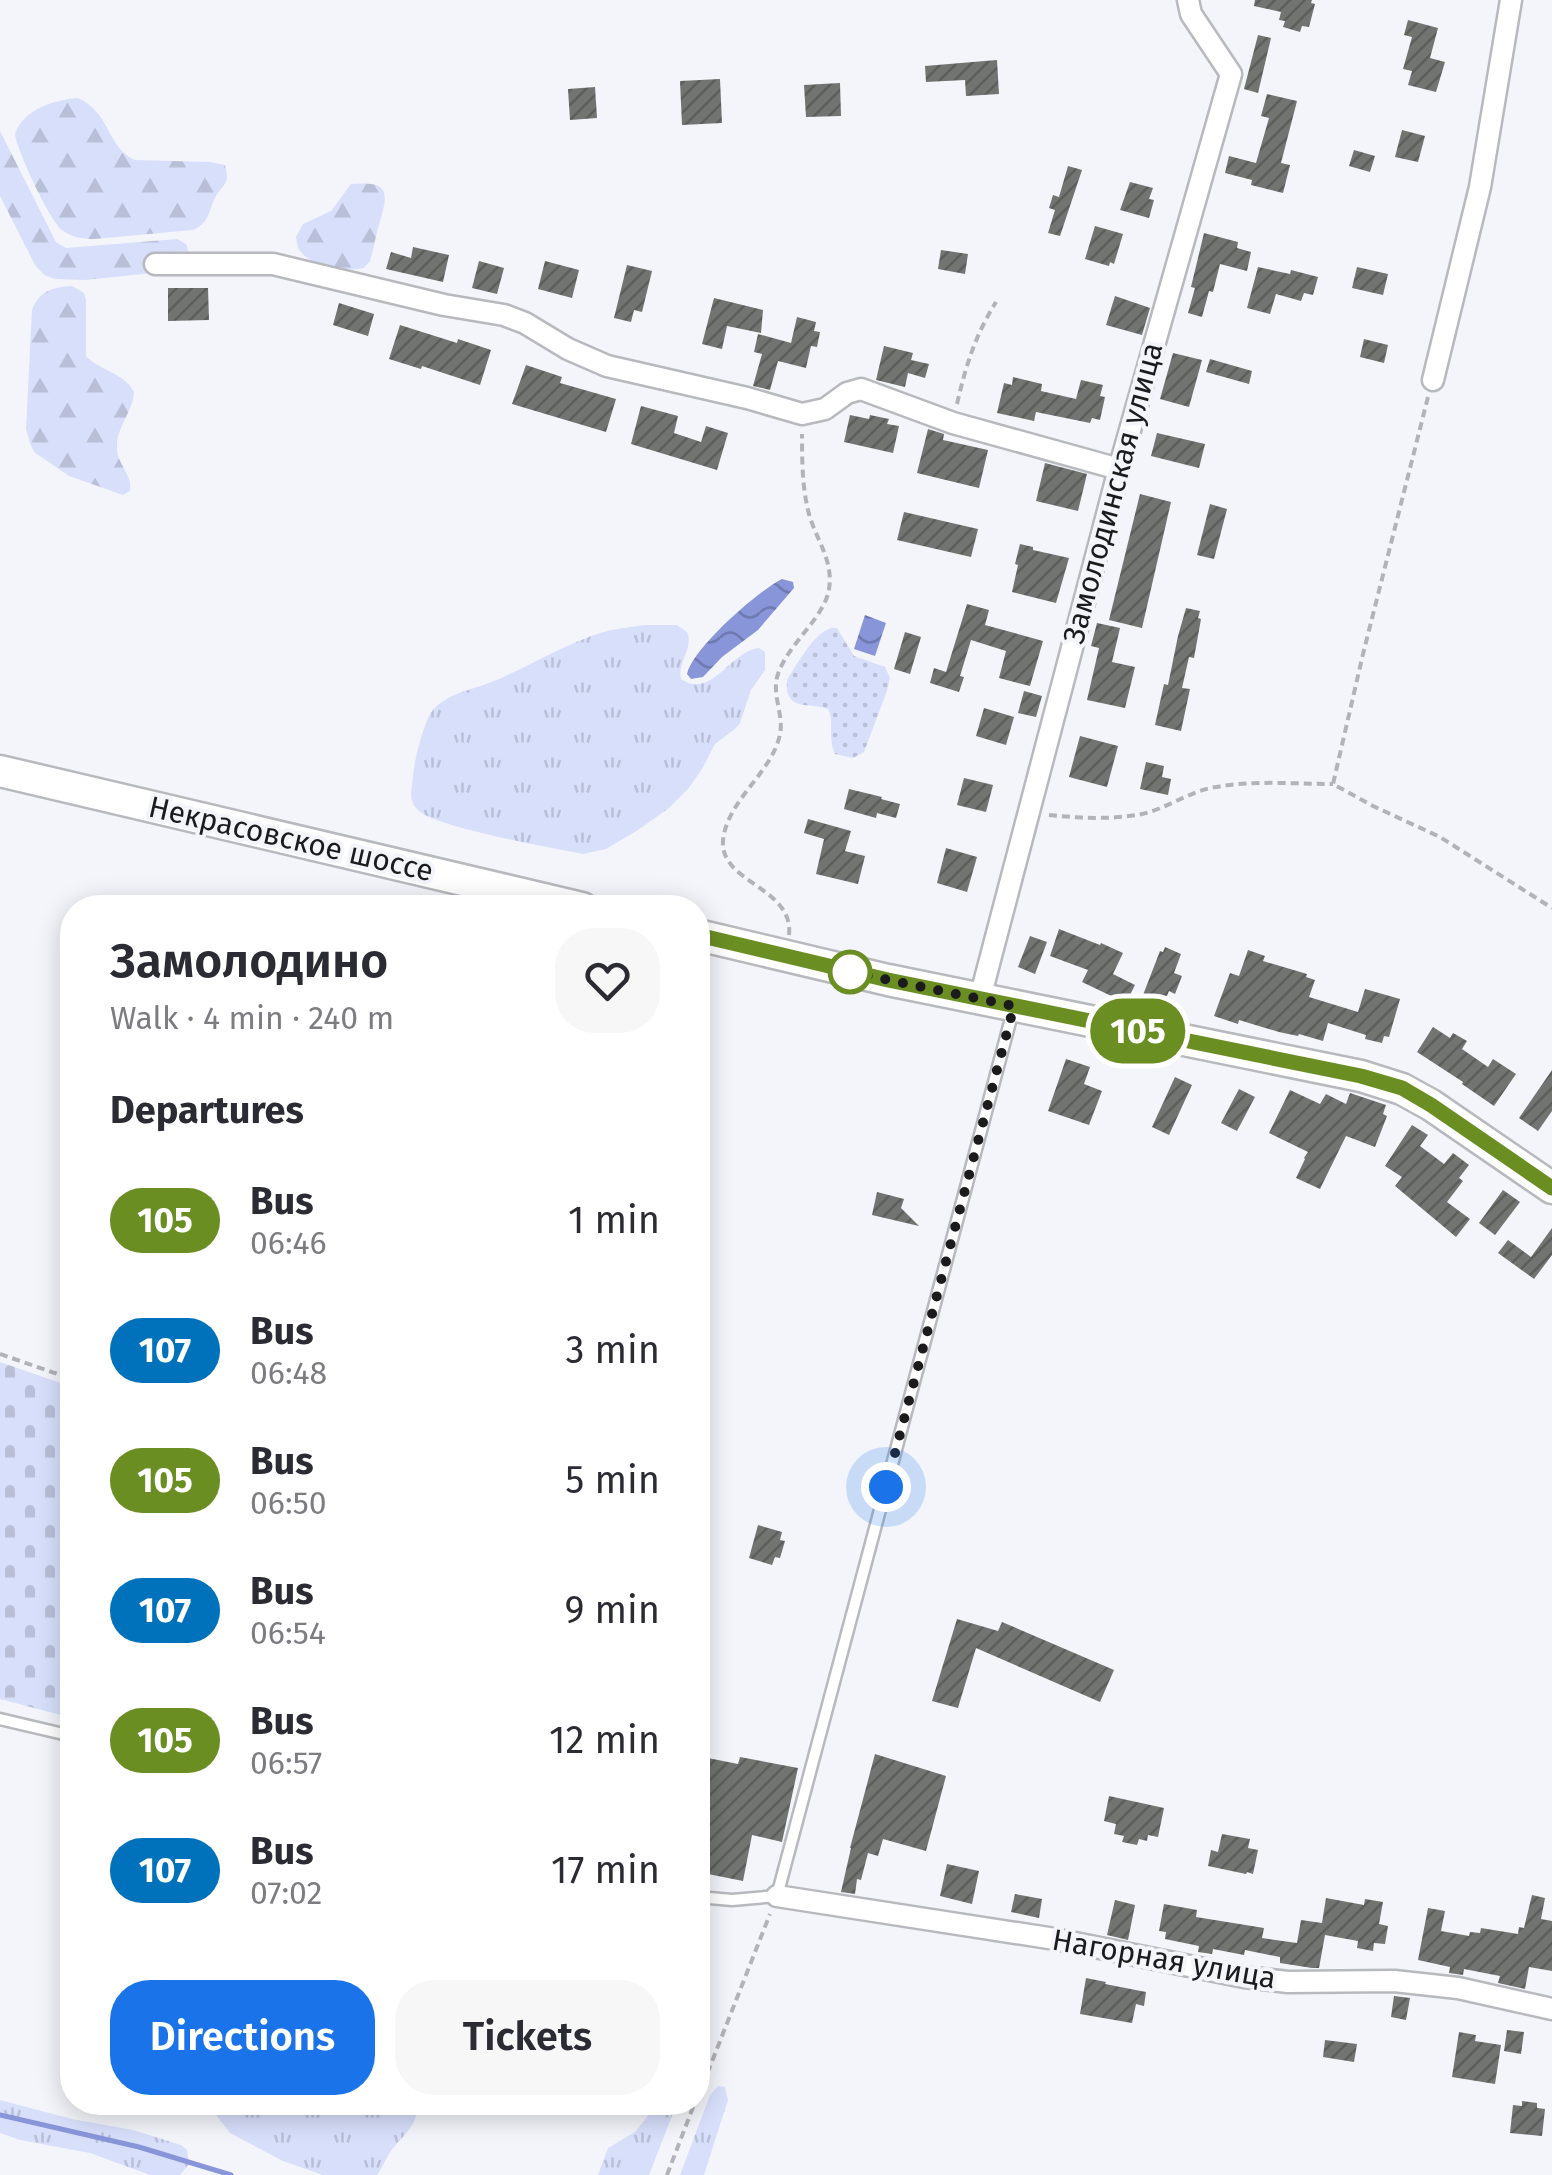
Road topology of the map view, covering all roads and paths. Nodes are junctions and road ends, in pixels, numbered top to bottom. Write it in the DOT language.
graph roads {
  1 [pos="1188,0"];
  2 [pos="1511,0"];
  3 [pos="155,264"];
  4 [pos="996,302"];
  5 [pos="1432,380"];
  6 [pos="802,414"];
  7 [pos="953,423"];
  8 [pos="1118,469"];
  9 [pos="0,771"];
  10 [pos="1333,784"];
  11 [pos="1027,814"];
  12 [pos="527,895"];
  13 [pos="1552,908"];
  14 [pos="710,937"];
  15 [pos="785,955"];
  16 [pos="980,998"];
  17 [pos="1014,1006"];
  18 [pos="1552,1188"];
  19 [pos="0,1354"];
  20 [pos="60,1375"];
  21 [pos="0,1718"];
  22 [pos="60,1733"];
  23 [pos="777,1896"];
  24 [pos="710,1898"];
  25 [pos="1552,2009"];
  26 [pos="710,2065"];
  27 [pos="690,2115"];
  28 [pos="667,2175"];
  1 -- 8 [label="street, Замолодинская улица"];
  2 -- 5 [label="street"];
  3 -- 6 [label="street"];
  4 -- 7 [label="path"];
  5 -- 10 [label="path"];
  6 -- 7 [label="street"];
  6 -- 15 [label="path"];
  7 -- 8 [label="street"];
  8 -- 11 [label="street, Замолодинская улица"];
  9 -- 12 [label="street, Некрасовское шоссе"];
  10 -- 11 [label="path"];
  10 -- 13 [label="path"];
  11 -- 16 [label="street, Замолодинская улица"];
  14 -- 15 [label="street"];
  15 -- 16 [label="street"];
  16 -- 17 [label="street"];
  17 -- 18 [label="street"];
  17 -- 23 [label="lane"];
  19 -- 20 [label="path"];
  21 -- 22 [label="lane"];
  23 -- 24 [label="lane"];
  23 -- 25 [label="street, Нагорная улица"];
  23 -- 26 [label="path"];
  27 -- 28 [label="path"];
}
